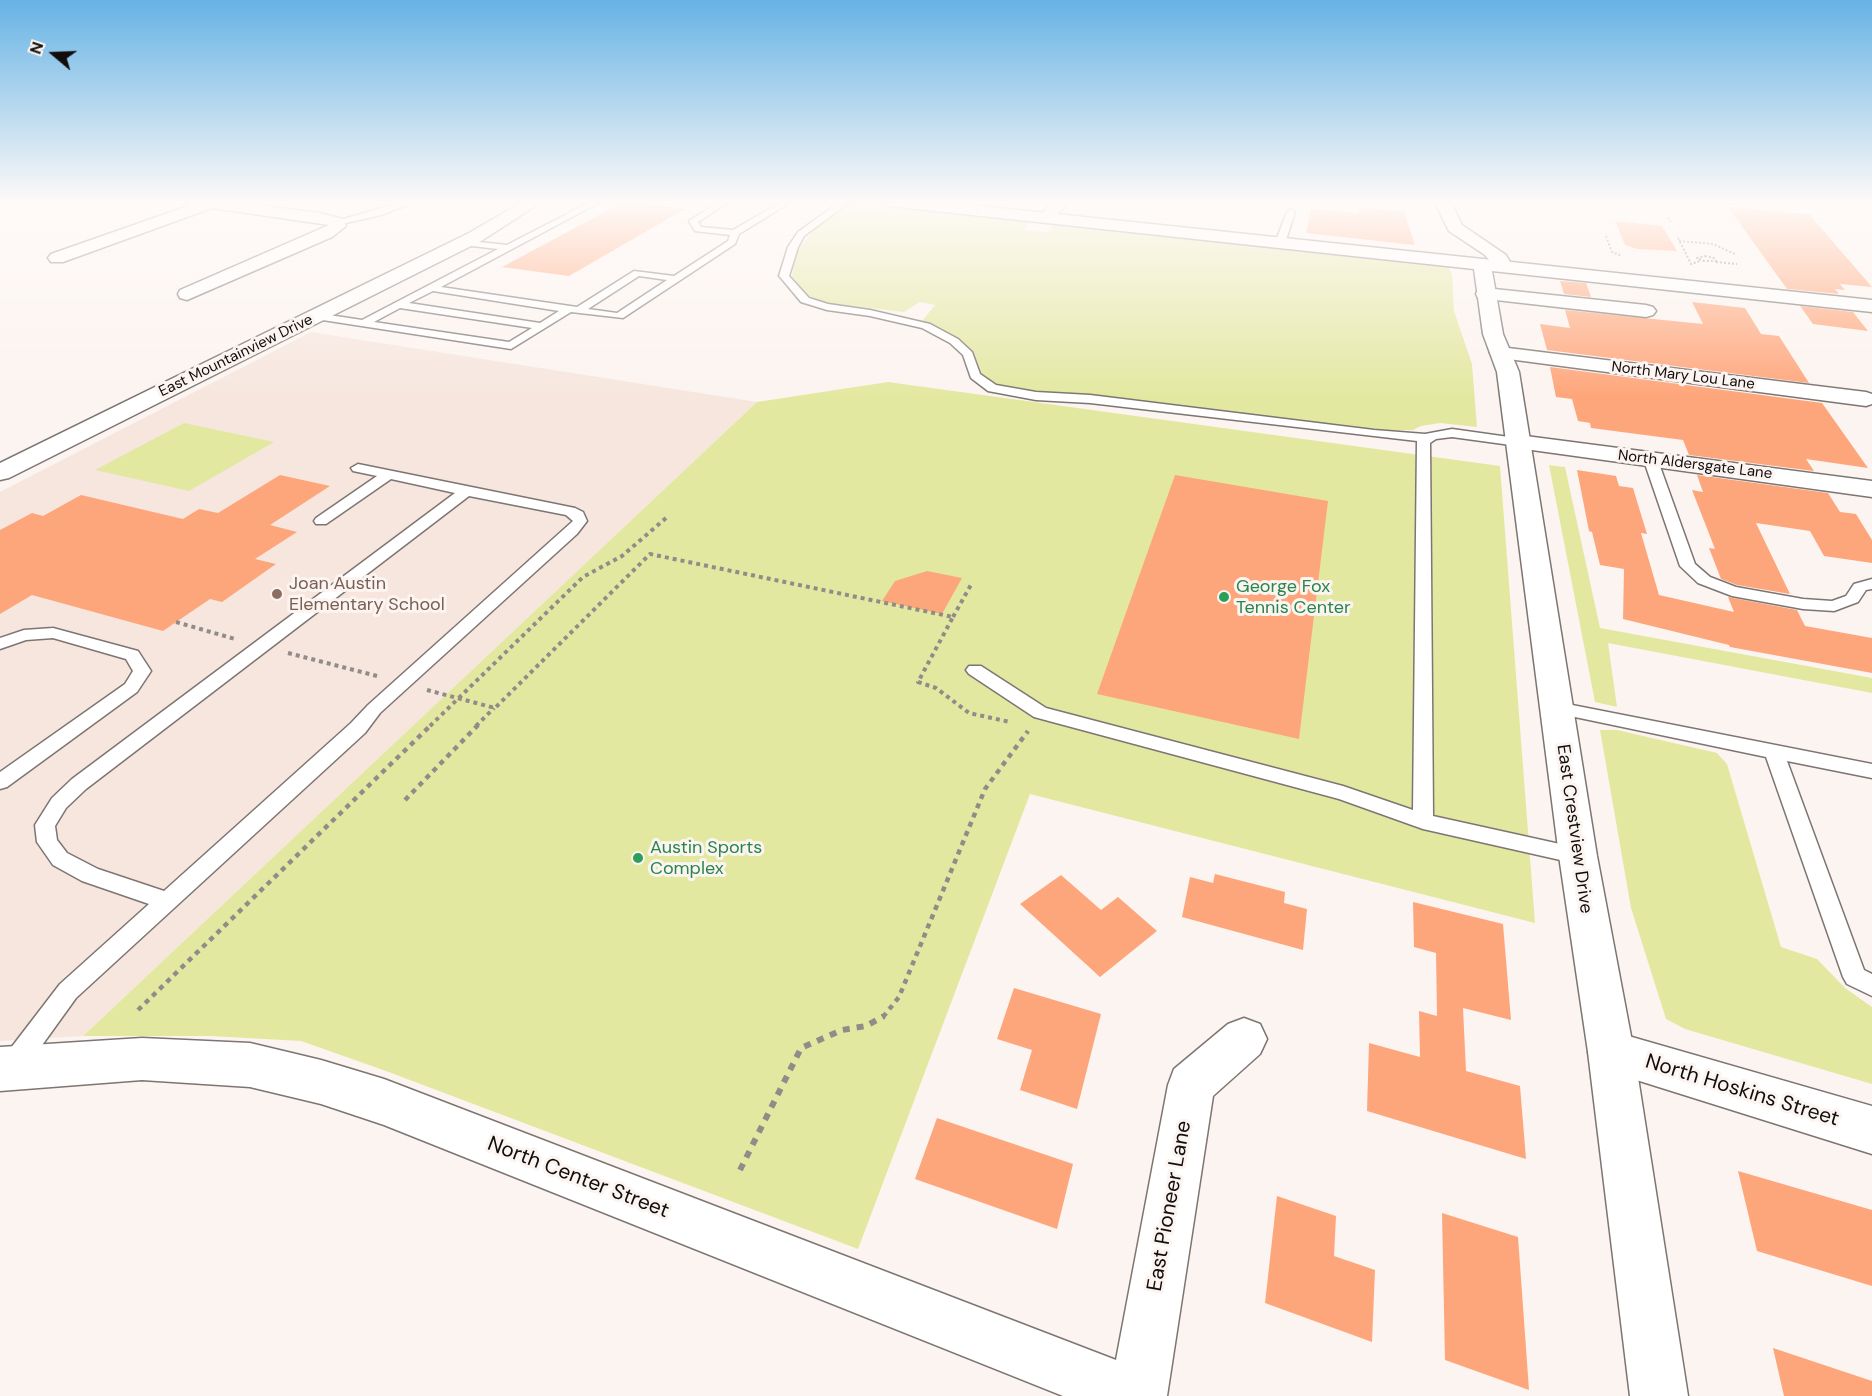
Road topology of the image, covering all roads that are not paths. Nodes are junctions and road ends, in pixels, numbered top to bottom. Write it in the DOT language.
graph roads {
  1 [pos="252,266"];
  2 [pos="415,266"];
  3 [pos="473,266"];
  4 [pos="695,266"];
  5 [pos="787,266"];
  6 [pos="1411,266"];
  7 [pos="1503,267"];
  8 [pos="676,279"];
  9 [pos="1484,279"];
  10 [pos="431,288"];
  11 [pos="187,294"];
  12 [pos="399,305"];
  13 [pos="1872,306"];
  14 [pos="574,310"];
  15 [pos="1646,311"];
  16 [pos="316,316"];
  17 [pos="364,323"];
  18 [pos="541,326"];
  19 [pos="1500,353"];
  20 [pos="1866,399"];
  21 [pos="1426,438"];
  22 [pos="1518,442"];
  23 [pos="1650,458"];
  24 [pos="358,468"];
  25 [pos="0,473"];
  26 [pos="389,474"];
  27 [pos="466,491"];
  28 [pos="1871,491"];
  29 [pos="321,521"];
  30 [pos="1872,584"];
  31 [pos="0,644"];
  32 [pos="975,670"];
  33 [pos="1557,708"];
  34 [pos="1774,752"];
  35 [pos="1872,771"];
  36 [pos="0,782"];
  37 [pos="1423,820"];
  38 [pos="1578,856"];
  39 [pos="167,901"];
  40 [pos="1872,986"];
  41 [pos="1244,1039"];
  42 [pos="1611,1052"];
  43 [pos="6,1069"];
  44 [pos="1872,1130"];
  45 [pos="1137,1396"];
  46 [pos="1659,1396"];
  1 -- 11 [label="street"];
  2 -- 16 [label="street, East Mountainview Drive"];
  3 -- 10 [label="lane"];
  4 -- 8 [label="lane"];
  5 -- 21 [label="lane"];
  6 -- 9 [label="street"];
  7 -- 9 [label="street"];
  7 -- 13 [label="street"];
  8 -- 14 [label="lane"];
  8 -- 14 [label="lane"];
  9 -- 15 [label="street"];
  9 -- 19 [label="street, East Crestview Drive"];
  10 -- 12 [label="lane"];
  10 -- 14 [label="lane"];
  12 -- 17 [label="lane"];
  12 -- 18 [label="lane"];
  14 -- 18 [label="lane"];
  16 -- 17 [label="lane"];
  16 -- 25 [label="street, East Mountainview Drive"];
  17 -- 18 [label="lane"];
  19 -- 20 [label="street, North Mary Lou Lane"];
  19 -- 22 [label="street, East Crestview Drive"];
  21 -- 22 [label="lane"];
  21 -- 37 [label="lane"];
  22 -- 23 [label="street, North Aldersgate Lane"];
  22 -- 33 [label="street, East Crestview Drive"];
  23 -- 28 [label="street, North Aldersgate Lane"];
  23 -- 30 [label="lane"];
  24 -- 26 [label="lane"];
  26 -- 27 [label="lane"];
  26 -- 29 [label="lane"];
  27 -- 39 [label="lane"];
  27 -- 39 [label="lane"];
  31 -- 36 [label="lane"];
  32 -- 37 [label="lane"];
  33 -- 34 [label="lane"];
  33 -- 38 [label="street, East Crestview Drive"];
  34 -- 35 [label="lane"];
  34 -- 40 [label="lane"];
  37 -- 38 [label="lane"];
  38 -- 42 [label="street, East Crestview Drive"];
  39 -- 43 [label="lane"];
  41 -- 45 [label="street, East Pioneer Lane"];
  42 -- 44 [label="street, North Hoskins Street"];
  42 -- 46 [label="street, East Crestview Drive"];
  43 -- 45 [label="street, North Center Street"];
}
